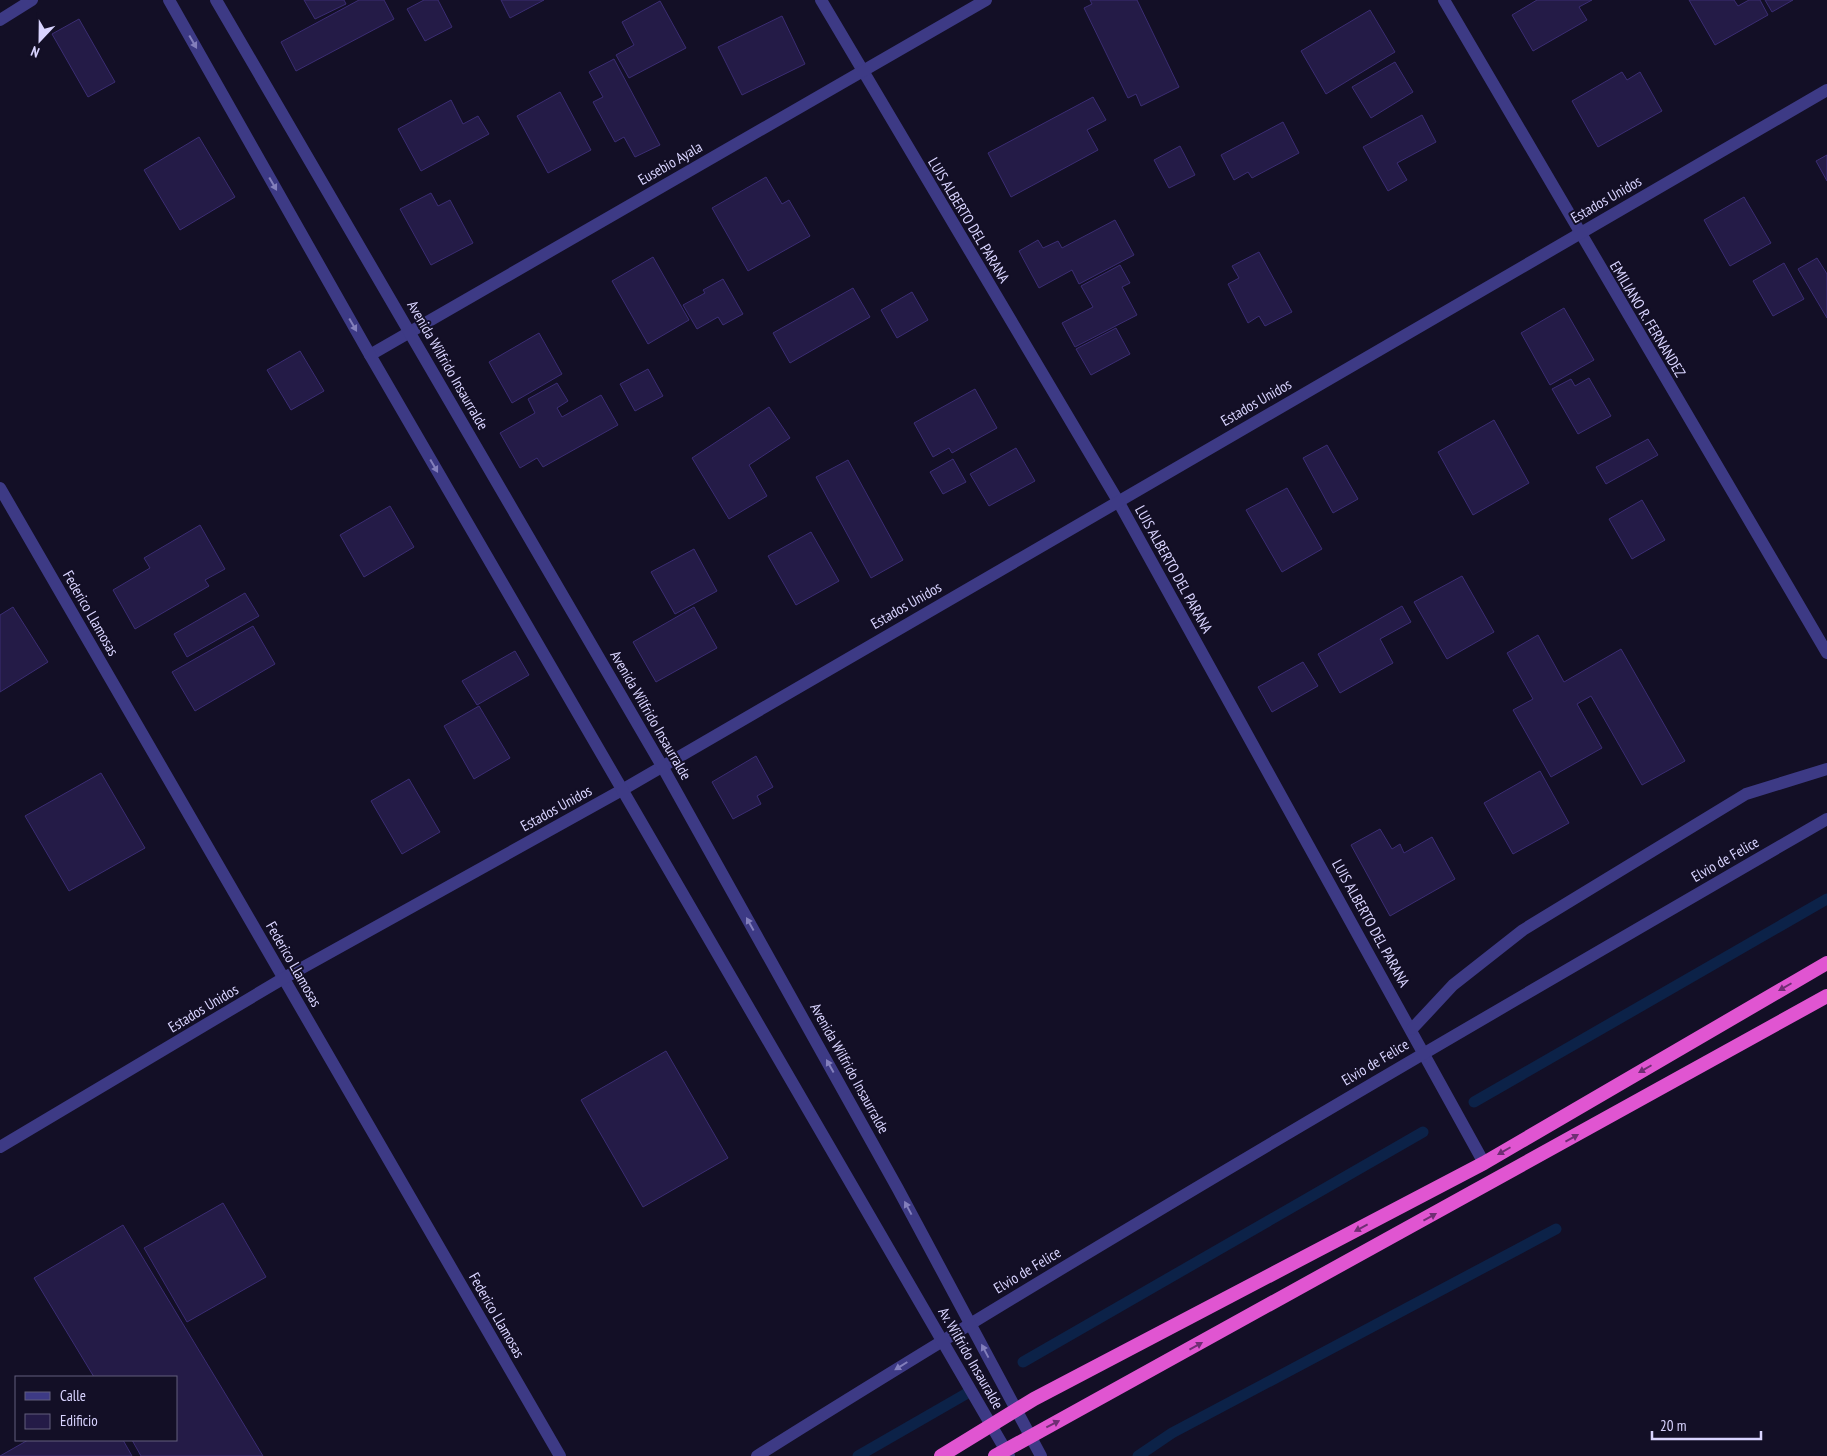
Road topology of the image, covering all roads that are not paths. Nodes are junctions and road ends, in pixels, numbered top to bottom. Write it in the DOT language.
graph roads {
  1 [pos="32,0"];
  2 [pos="169,0"];
  3 [pos="216,0"];
  4 [pos="820,0"];
  5 [pos="986,0"];
  6 [pos="1444,0"];
  7 [pos="0,20"];
  8 [pos="862,72"];
  9 [pos="1827,90"];
  10 [pos="1579,234"];
  11 [pos="410,332"];
  12 [pos="370,355"];
  13 [pos="0,488"];
  14 [pos="1118,501"];
  15 [pos="1827,654"];
  16 [pos="662,766"];
  17 [pos="1827,769"];
  18 [pos="622,790"];
  19 [pos="1827,819"];
  20 [pos="1827,963"];
  21 [pos="284,978"];
  22 [pos="1827,996"];
  23 [pos="1412,1029"];
  24 [pos="1424,1052"];
  25 [pos="0,1147"];
  26 [pos="1484,1163"];
  27 [pos="970,1323"];
  28 [pos="942,1340"];
  29 [pos="1016,1410"];
  30 [pos="992,1425"];
  31 [pos="1030,1436"];
  32 [pos="1003,1454"];
  33 [pos="560,1456"];
  34 [pos="757,1456"];
  35 [pos="941,1456"];
  36 [pos="1041,1456"];
  1 -- 7 [label="street"];
  2 -- 12 [label="street, one-way"];
  3 -- 11 [label="street, Avenida Wilfrido Insaurralde"];
  4 -- 8 [label="street, LUIS ALBERTO DEL PARANA"];
  5 -- 8 [label="street, Eusebio Ayala"];
  6 -- 10 [label="street, EMILIANO R. FERNANDEZ"];
  8 -- 11 [label="street, Eusebio Ayala"];
  8 -- 14 [label="street, LUIS ALBERTO DEL PARANA"];
  9 -- 10 [label="street, Estados Unidos"];
  10 -- 14 [label="street, Estados Unidos"];
  10 -- 15 [label="street, EMILIANO R. FERNANDEZ"];
  11 -- 12 [label="street, Eusebio Ayala"];
  11 -- 16 [label="street, Avenida Wilfrido Insaurralde"];
  12 -- 18 [label="street, one-way"];
  13 -- 21 [label="street, Federico Llamosas"];
  14 -- 16 [label="street, Estados Unidos"];
  14 -- 23 [label="street, LUIS ALBERTO DEL PARANA"];
  16 -- 18 [label="street, Estados Unidos"];
  27 -- 16 [label="street, Avenida Wilfrido Insaurralde, one-way"];
  17 -- 23 [label="street"];
  18 -- 21 [label="street, Estados Unidos"];
  18 -- 28 [label="street, Av. Wilfrido Insauralde"];
  19 -- 24 [label="street, Elvio de Felice"];
  20 -- 26 [label="highway, one-way"];
  21 -- 25 [label="street, Estados Unidos"];
  21 -- 33 [label="street, Federico Llamosas"];
  31 -- 22 [label="highway, one-way"];
  23 -- 24 [label="street, LUIS ALBERTO DEL PARANA"];
  24 -- 26 [label="street, LUIS ALBERTO DEL PARANA"];
  24 -- 27 [label="street, Elvio de Felice"];
  26 -- 29 [label="highway, one-way"];
  27 -- 28 [label="street, Elvio de Felice"];
  29 -- 27 [label="street, Avenida Wilfrido Insaurralde, one-way"];
  28 -- 30 [label="street, Av. Wilfrido Insauralde"];
  28 -- 34 [label="street, Elvio de Felice, one-way"];
  29 -- 30 [label="highway"];
  29 -- 31 [label="street, Avenida Wilfrido Insaurralde"];
  30 -- 32 [label="street, Av. Wilfrido Insauralde"];
  30 -- 35 [label="highway"];
  31 -- 32 [label="highway"];
  31 -- 36 [label="street, Avenida Wilfrido Insaurralde"];
}
